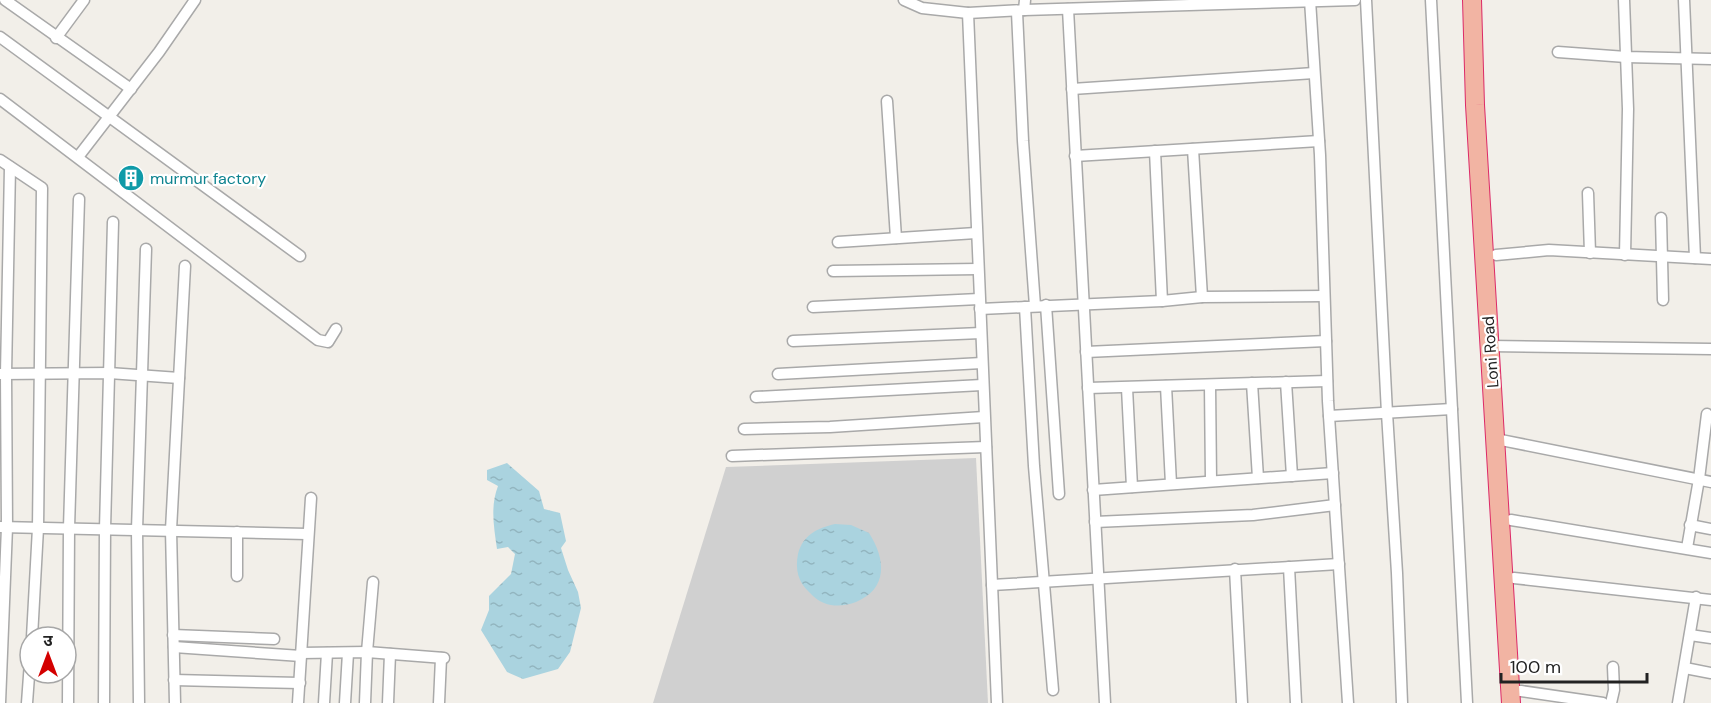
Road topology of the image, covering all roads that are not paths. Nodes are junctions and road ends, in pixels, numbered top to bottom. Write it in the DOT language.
graph roads {
  1 [pos="5,0"];
  2 [pos="84,0"];
  3 [pos="195,0"];
  4 [pos="904,0"];
  5 [pos="1355,0"];
  6 [pos="1366,0"];
  7 [pos="1431,0"];
  8 [pos="1472,0"];
  9 [pos="1482,0"];
  10 [pos="1624,0"];
  11 [pos="1684,0"];
  12 [pos="1310,1"];
  13 [pos="1022,7"];
  14 [pos="1068,9"];
  15 [pos="968,13"];
  16 [pos="0,37"];
  17 [pos="57,38"];
  18 [pos="1558,52"];
  19 [pos="1626,57"];
  20 [pos="1686,59"];
  21 [pos="1711,59"];
  22 [pos="1314,73"];
  23 [pos="130,89"];
  24 [pos="1072,89"];
  25 [pos="0,99"];
  26 [pos="887,101"];
  27 [pos="109,117"];
  28 [pos="1319,141"];
  29 [pos="1193,148"];
  30 [pos="1155,151"];
  31 [pos="1075,156"];
  32 [pos="78,157"];
  33 [pos="0,160"];
  34 [pos="10,167"];
  35 [pos="1588,193"];
  36 [pos="79,199"];
  37 [pos="1661,218"];
  38 [pos="113,222"];
  39 [pos="976,233"];
  40 [pos="896,238"];
  41 [pos="838,242"];
  42 [pos="146,249"];
  43 [pos="1590,253"];
  44 [pos="1496,255"];
  45 [pos="1625,255"];
  46 [pos="300,256"];
  47 [pos="1662,257"];
  48 [pos="1695,258"];
  49 [pos="1711,259"];
  50 [pos="185,266"];
  51 [pos="978,269"];
  52 [pos="833,271"];
  53 [pos="1324,296"];
  54 [pos="1202,297"];
  55 [pos="1663,300"];
  56 [pos="1162,301"];
  57 [pos="1083,303"];
  58 [pos="979,304"];
  59 [pos="1035,306"];
  60 [pos="813,307"];
  61 [pos="336,329"];
  62 [pos="981,333"];
  63 [pos="793,341"];
  64 [pos="1326,341"];
  65 [pos="1496,346"];
  66 [pos="1711,349"];
  67 [pos="1086,352"];
  68 [pos="982,363"];
  69 [pos="74,373"];
  70 [pos="109,373"];
  71 [pos="3,374"];
  72 [pos="40,374"];
  73 [pos="778,374"];
  74 [pos="142,375"];
  75 [pos="179,378"];
  76 [pos="1327,381"];
  77 [pos="1286,382"];
  78 [pos="1252,383"];
  79 [pos="982,385"];
  80 [pos="1210,385"];
  81 [pos="1166,386"];
  82 [pos="1088,388"];
  83 [pos="1127,388"];
  84 [pos="756,397"];
  85 [pos="1452,409"];
  86 [pos="1387,413"];
  87 [pos="1707,414"];
  88 [pos="1329,416"];
  89 [pos="984,417"];
  90 [pos="744,429"];
  91 [pos="1501,440"];
  92 [pos="986,447"];
  93 [pos="732,456"];
  94 [pos="1333,473"];
  95 [pos="1292,476"];
  96 [pos="1258,478"];
  97 [pos="1699,479"];
  98 [pos="1211,481"];
  99 [pos="1711,482"];
  100 [pos="1171,484"];
  101 [pos="1132,487"];
  102 [pos="1093,490"];
  103 [pos="1059,494"];
  104 [pos="311,498"];
  105 [pos="1335,505"];
  106 [pos="1511,520"];
  107 [pos="1095,522"];
  108 [pos="1690,525"];
  109 [pos="3,527"];
  110 [pos="38,528"];
  111 [pos="69,528"];
  112 [pos="105,529"];
  113 [pos="1711,529"];
  114 [pos="137,530"];
  115 [pos="171,530"];
  116 [pos="237,532"];
  117 [pos="307,534"];
  118 [pos="1687,548"];
  119 [pos="1711,553"];
  120 [pos="1339,564"];
  121 [pos="1289,567"];
  122 [pos="1234,569"];
  123 [pos="237,576"];
  124 [pos="1098,578"];
  125 [pos="1514,578"];
  126 [pos="373,582"];
  127 [pos="1044,582"];
  128 [pos="992,585"];
  129 [pos="1696,597"];
  130 [pos="1711,600"];
  131 [pos="33,625"];
  132 [pos="173,635"];
  133 [pos="1690,635"];
  134 [pos="1711,638"];
  135 [pos="274,639"];
  136 [pos="174,647"];
  137 [pos="367,652"];
  138 [pos="327,653"];
  139 [pos="348,653"];
  140 [pos="390,654"];
  141 [pos="301,655"];
  142 [pos="1613,667"];
  143 [pos="1685,668"];
  144 [pos="1711,674"];
  145 [pos="174,680"];
  146 [pos="300,683"];
  147 [pos="28,685"];
  148 [pos="1053,690"];
  149 [pos="1516,697"];
  150 [pos="0,703"];
  151 [pos="27,703"];
  152 [pos="68,703"];
  153 [pos="104,703"];
  154 [pos="139,703"];
  155 [pos="175,703"];
  156 [pos="298,703"];
  157 [pos="324,703"];
  158 [pos="345,703"];
  159 [pos="365,703"];
  160 [pos="388,703"];
  161 [pos="439,703"];
  162 [pos="997,703"];
  163 [pos="1105,703"];
  164 [pos="1242,703"];
  165 [pos="1296,703"];
  166 [pos="1348,703"];
  167 [pos="1402,703"];
  168 [pos="1467,703"];
  169 [pos="1603,703"];
  170 [pos="1611,703"];
  171 [pos="1678,703"];
  1 -- 17 [label="street"];
  2 -- 17 [label="street"];
  3 -- 23 [label="street"];
  4 -- 15 [label="street"];
  5 -- 12 [label="street"];
  6 -- 86 [label="street"];
  7 -- 85 [label="street"];
  8 -- 65 [label="highway, Loni Road"];
  9 -- 44 [label="highway, Loni Road"];
  10 -- 19 [label="street"];
  11 -- 20 [label="street"];
  12 -- 14 [label="street"];
  12 -- 22 [label="street"];
  13 -- 14 [label="street"];
  13 -- 15 [label="street"];
  13 -- 59 [label="street"];
  14 -- 24 [label="street"];
  15 -- 39 [label="street"];
  16 -- 27 [label="street"];
  17 -- 23 [label="street"];
  18 -- 19 [label="street"];
  19 -- 20 [label="street"];
  19 -- 45 [label="street"];
  20 -- 21 [label="street"];
  20 -- 48 [label="street"];
  22 -- 24 [label="street"];
  22 -- 28 [label="street"];
  23 -- 27 [label="street"];
  24 -- 31 [label="street"];
  25 -- 32 [label="street"];
  26 -- 40 [label="street"];
  27 -- 32 [label="street"];
  27 -- 46 [label="street"];
  28 -- 29 [label="street"];
  28 -- 53 [label="street"];
  29 -- 30 [label="street"];
  29 -- 54 [label="street"];
  30 -- 31 [label="street"];
  30 -- 56 [label="street"];
  31 -- 57 [label="street"];
  32 -- 61 [label="street"];
  33 -- 34 [label="street"];
  34 -- 71 [label="street"];
  34 -- 72 [label="street"];
  35 -- 43 [label="street"];
  36 -- 69 [label="street"];
  37 -- 47 [label="street"];
  38 -- 70 [label="street"];
  39 -- 40 [label="street"];
  39 -- 51 [label="street"];
  40 -- 41 [label="street"];
  42 -- 74 [label="street"];
  43 -- 44 [label="street"];
  43 -- 45 [label="street"];
  44 -- 65 [label="highway, Loni Road"];
  45 -- 47 [label="street"];
  47 -- 48 [label="street"];
  47 -- 55 [label="street"];
  48 -- 49 [label="street"];
  50 -- 75 [label="street"];
  51 -- 52 [label="street"];
  51 -- 58 [label="street"];
  53 -- 54 [label="street"];
  53 -- 64 [label="street"];
  54 -- 56 [label="street"];
  56 -- 57 [label="street"];
  57 -- 59 [label="street"];
  57 -- 67 [label="street"];
  58 -- 59 [label="street"];
  58 -- 60 [label="street"];
  58 -- 62 [label="street"];
  59 -- 103 [label="street"];
  59 -- 127 [label="street"];
  62 -- 63 [label="street"];
  62 -- 68 [label="street"];
  64 -- 67 [label="street"];
  64 -- 76 [label="street"];
  65 -- 66 [label="street"];
  65 -- 91 [label="highway, Loni Road"];
  67 -- 82 [label="street"];
  68 -- 73 [label="street"];
  68 -- 79 [label="street"];
  69 -- 70 [label="street"];
  69 -- 72 [label="street"];
  69 -- 111 [label="street"];
  70 -- 74 [label="street"];
  70 -- 112 [label="street"];
  71 -- 72 [label="street"];
  71 -- 109 [label="street"];
  72 -- 110 [label="street"];
  74 -- 75 [label="street"];
  74 -- 114 [label="street"];
  75 -- 115 [label="street"];
  76 -- 77 [label="street"];
  76 -- 88 [label="street"];
  77 -- 78 [label="street"];
  77 -- 95 [label="street"];
  78 -- 80 [label="street"];
  78 -- 96 [label="street"];
  79 -- 84 [label="street"];
  79 -- 89 [label="street"];
  80 -- 81 [label="street"];
  80 -- 98 [label="street"];
  81 -- 83 [label="street"];
  81 -- 100 [label="street"];
  82 -- 83 [label="street"];
  82 -- 102 [label="street"];
  83 -- 101 [label="street"];
  85 -- 86 [label="street"];
  85 -- 168 [label="street"];
  86 -- 88 [label="street"];
  86 -- 167 [label="street"];
  87 -- 97 [label="street"];
  88 -- 94 [label="street"];
  89 -- 90 [label="street"];
  89 -- 92 [label="street"];
  91 -- 97 [label="street"];
  91 -- 106 [label="highway, Loni Road"];
  91 -- 149 [label="highway, Loni Road"];
  92 -- 93 [label="street"];
  92 -- 128 [label="street"];
  94 -- 95 [label="street"];
  94 -- 105 [label="street"];
  95 -- 96 [label="street"];
  96 -- 98 [label="street"];
  97 -- 99 [label="street"];
  97 -- 108 [label="street"];
  98 -- 100 [label="street"];
  100 -- 101 [label="street"];
  101 -- 102 [label="street"];
  102 -- 107 [label="street"];
  104 -- 117 [label="street"];
  105 -- 107 [label="street"];
  105 -- 120 [label="street"];
  106 -- 118 [label="street"];
  106 -- 125 [label="highway, Loni Road"];
  107 -- 124 [label="street"];
  108 -- 113 [label="street"];
  108 -- 118 [label="street"];
  109 -- 110 [label="street"];
  109 -- 150 [label="street"];
  110 -- 111 [label="street"];
  110 -- 131 [label="street"];
  111 -- 112 [label="street"];
  111 -- 152 [label="street"];
  112 -- 114 [label="street"];
  112 -- 153 [label="street"];
  114 -- 115 [label="street"];
  114 -- 154 [label="street"];
  115 -- 116 [label="street"];
  115 -- 132 [label="street"];
  116 -- 117 [label="street"];
  116 -- 123 [label="street"];
  117 -- 141 [label="street"];
  118 -- 119 [label="street"];
  120 -- 121 [label="street"];
  120 -- 166 [label="street"];
  121 -- 122 [label="street"];
  121 -- 165 [label="street"];
  122 -- 124 [label="street"];
  122 -- 164 [label="street"];
  124 -- 127 [label="street"];
  124 -- 163 [label="street"];
  125 -- 129 [label="street"];
  125 -- 149 [label="highway, Loni Road"];
  126 -- 137 [label="street"];
  127 -- 128 [label="street"];
  127 -- 148 [label="street"];
  128 -- 162 [label="street"];
  129 -- 130 [label="street"];
  129 -- 133 [label="street"];
  132 -- 135 [label="street"];
  132 -- 136 [label="street"];
  133 -- 134 [label="street"];
  133 -- 143 [label="street"];
  136 -- 141 [label="street"];
  136 -- 145 [label="street"];
  137 -- 139 [label="street"];
  137 -- 140 [label="street"];
  137 -- 159 [label="street"];
  138 -- 139 [label="street"];
  138 -- 141 [label="street"];
  138 -- 157 [label="street"];
  139 -- 158 [label="street"];
  140 -- 160 [label="street"];
  140 -- 161 [label="street"];
  141 -- 146 [label="street"];
  142 -- 170 [label="street"];
  143 -- 144 [label="street"];
  143 -- 171 [label="street"];
  145 -- 146 [label="street"];
  145 -- 155 [label="street"];
  146 -- 156 [label="street"];
  147 -- 151 [label="street"];
  149 -- 169 [label="street"];
}
